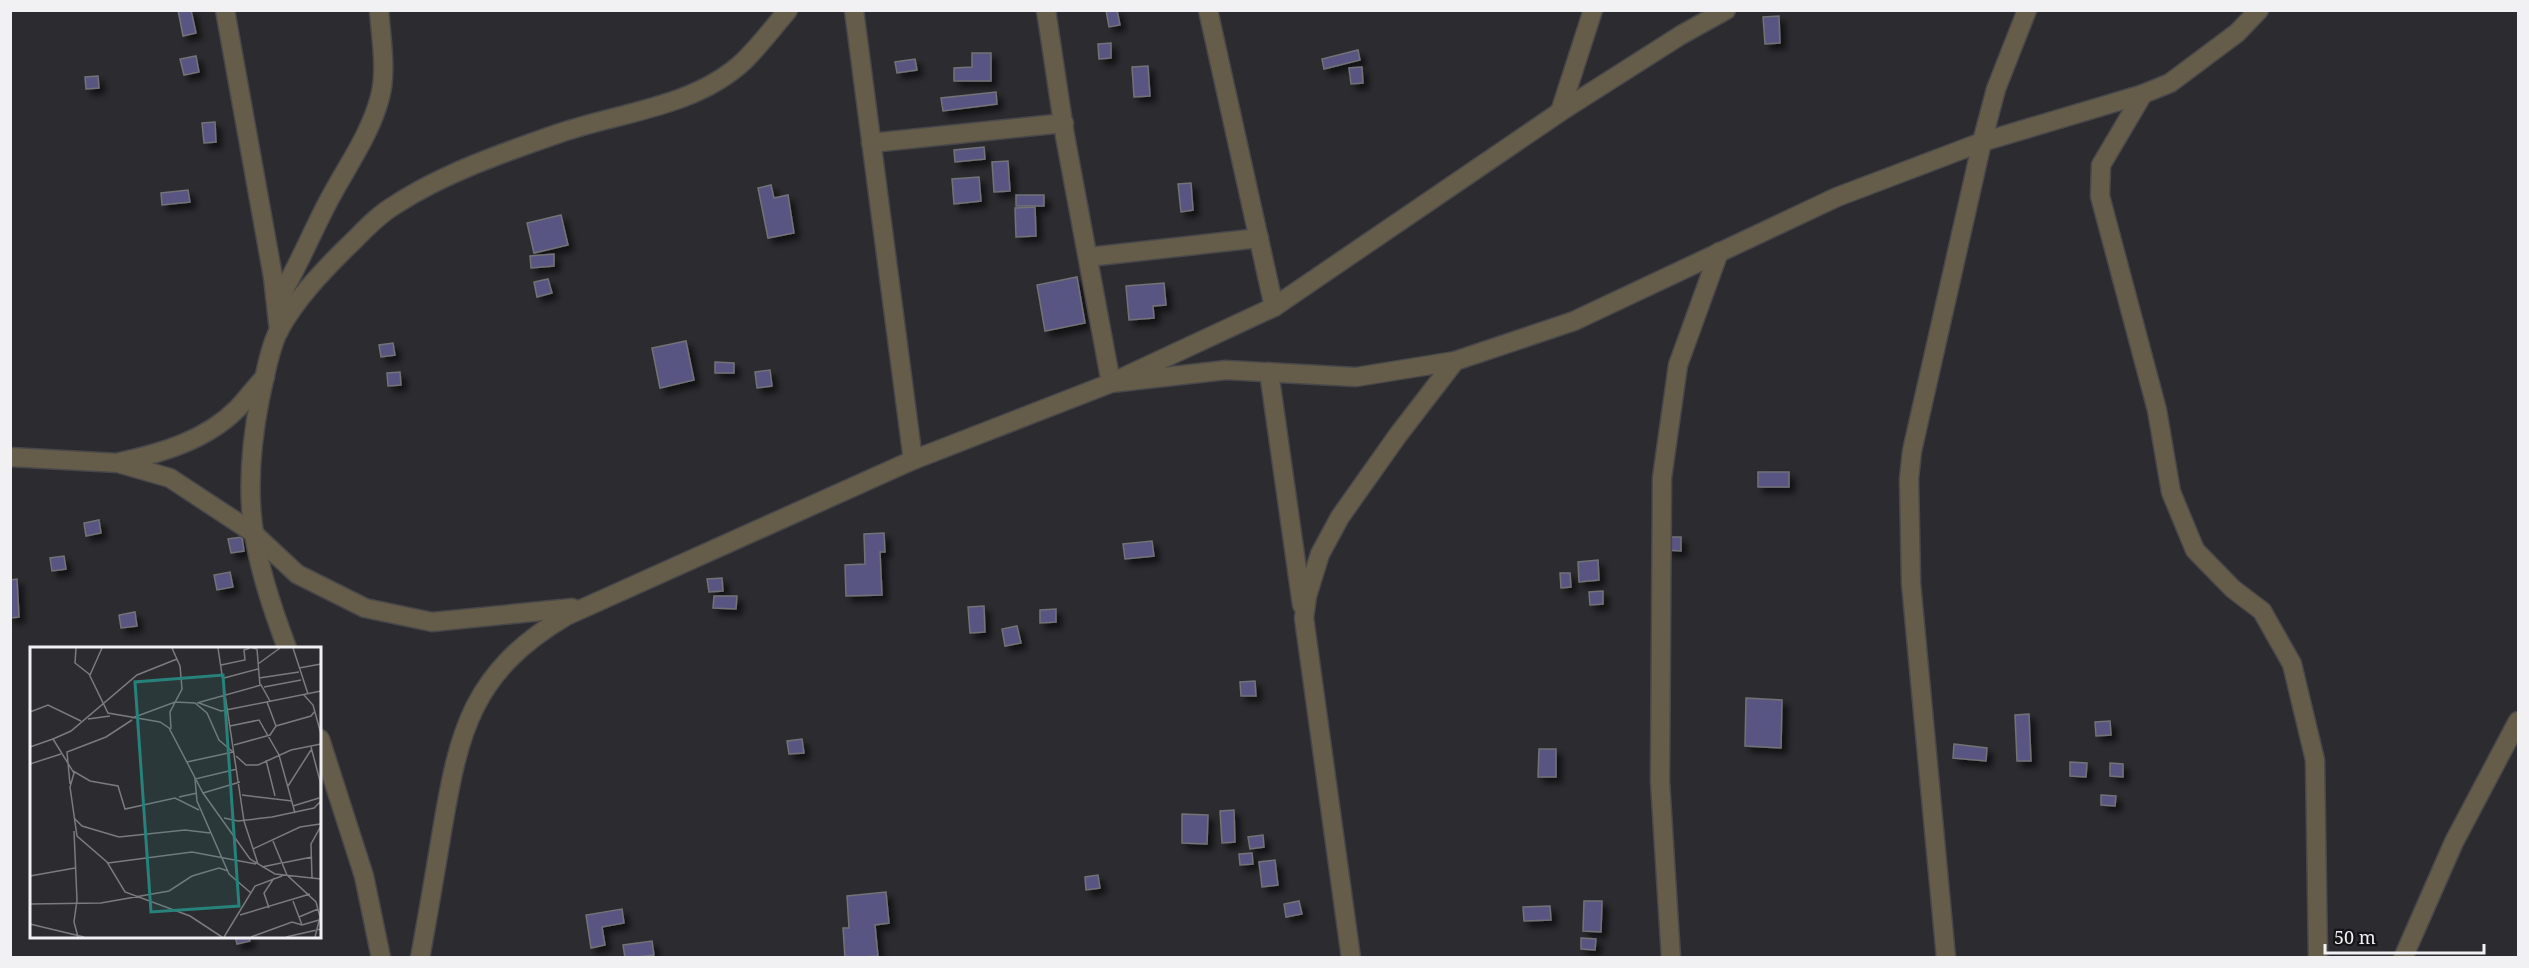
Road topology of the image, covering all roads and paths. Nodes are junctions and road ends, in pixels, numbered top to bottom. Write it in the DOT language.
graph roads {
  1 [pos="225,10"];
  2 [pos="379,10"];
  3 [pos="788,10"];
  4 [pos="854,10"];
  5 [pos="1046,10"];
  6 [pos="1208,10"];
  7 [pos="1593,10"];
  8 [pos="1726,10"];
  9 [pos="2027,10"];
  10 [pos="2259,10"];
  11 [pos="2143,94"];
  12 [pos="1560,112"];
  13 [pos="1064,123"];
  14 [pos="1982,142"];
  15 [pos="871,143"];
  16 [pos="1258,238"];
  17 [pos="1719,252"];
  18 [pos="1089,257"];
  19 [pos="276,302"];
  20 [pos="1274,307"];
  21 [pos="279,331"];
  22 [pos="1455,362"];
  23 [pos="1269,372"];
  24 [pos="264,377"];
  25 [pos="1111,383"];
  26 [pos="10,457"];
  27 [pos="913,460"];
  28 [pos="118,463"];
  29 [pos="252,532"];
  30 [pos="587,607"];
  31 [pos="1304,618"];
  32 [pos="286,647"];
  33 [pos="2518,721"];
  34 [pos="321,742"];
  35 [pos="381,957"];
  36 [pos="420,957"];
  37 [pos="1351,957"];
  38 [pos="1671,957"];
  39 [pos="1946,957"];
  40 [pos="2318,957"];
  41 [pos="2403,957"];
  1 -- 19 [label="street"];
  2 -- 19 [label="street"];
  3 -- 21 [label="street"];
  4 -- 15 [label="street"];
  5 -- 13 [label="street"];
  6 -- 16 [label="street"];
  7 -- 12 [label="street"];
  8 -- 12 [label="street"];
  9 -- 14 [label="street"];
  10 -- 11 [label="street"];
  11 -- 14 [label="street"];
  11 -- 40 [label="street"];
  12 -- 20 [label="street"];
  13 -- 15 [label="street"];
  13 -- 18 [label="street"];
  14 -- 17 [label="street"];
  14 -- 39 [label="street"];
  15 -- 27 [label="street"];
  16 -- 18 [label="street"];
  16 -- 20 [label="street"];
  17 -- 22 [label="street"];
  17 -- 38 [label="street"];
  18 -- 25 [label="street"];
  19 -- 21 [label="street"];
  20 -- 25 [label="street"];
  21 -- 24 [label="street"];
  22 -- 23 [label="street"];
  22 -- 31 [label="street"];
  23 -- 25 [label="street"];
  23 -- 31 [label="street"];
  24 -- 28 [label="street"];
  24 -- 29 [label="street"];
  25 -- 27 [label="street"];
  26 -- 28 [label="street"];
  27 -- 30 [label="street"];
  28 -- 29 [label="street"];
  29 -- 30 [label="street"];
  29 -- 32 [label="street"];
  30 -- 36 [label="street"];
  31 -- 37 [label="street"];
  33 -- 41 [label="street"];
  34 -- 35 [label="street"];
}
